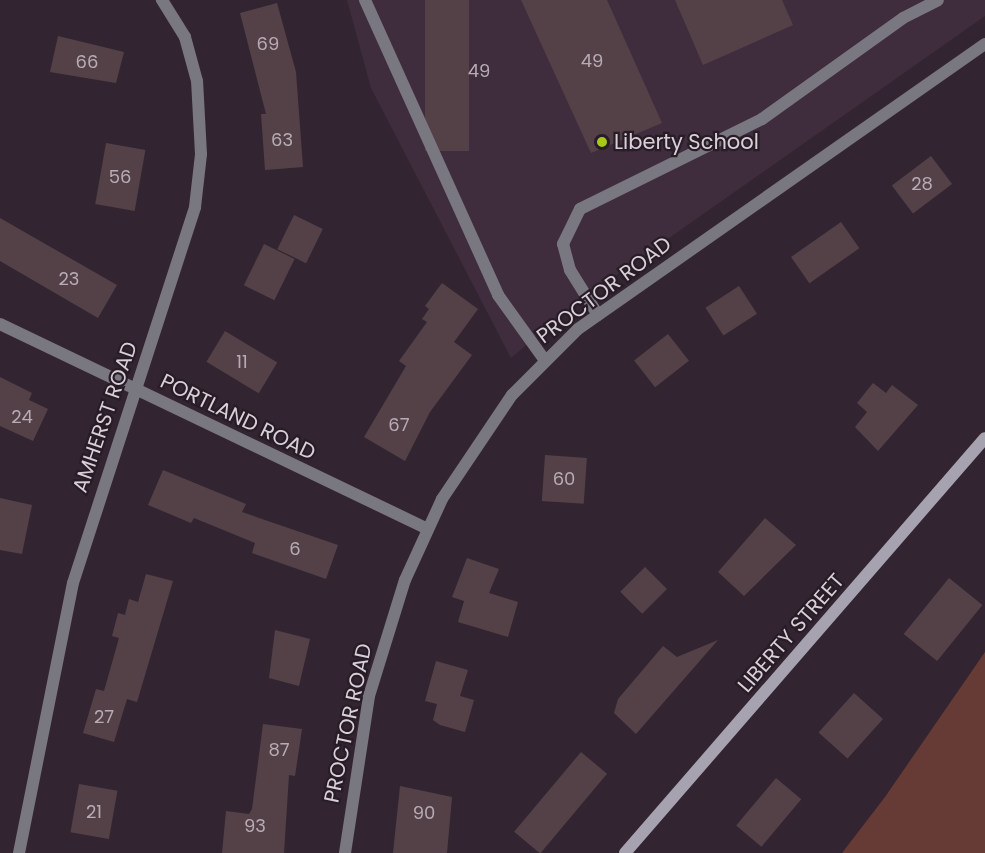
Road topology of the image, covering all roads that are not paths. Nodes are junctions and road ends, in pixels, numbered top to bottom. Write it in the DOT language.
graph roads {
  1 [pos="162,0"];
  2 [pos="365,0"];
  3 [pos="938,0"];
  4 [pos="985,44"];
  5 [pos="598,315"];
  6 [pos="0,324"];
  7 [pos="544,359"];
  8 [pos="134,388"];
  9 [pos="985,438"];
  10 [pos="427,529"];
  11 [pos="19,853"];
  12 [pos="345,853"];
  13 [pos="625,853"];
  1 -- 8 [label="street, AMHERST ROAD"];
  2 -- 7 [label="street"];
  3 -- 5 [label="street"];
  4 -- 5 [label="street, PROCTOR ROAD"];
  5 -- 7 [label="street, PROCTOR ROAD"];
  6 -- 8 [label="street, PORTLAND ROAD"];
  7 -- 10 [label="street, PROCTOR ROAD"];
  8 -- 10 [label="street, PORTLAND ROAD"];
  8 -- 11 [label="street, AMHERST ROAD"];
  9 -- 13 [label="main road, LIBERTY STREET"];
  10 -- 12 [label="street, PROCTOR ROAD"];
}
